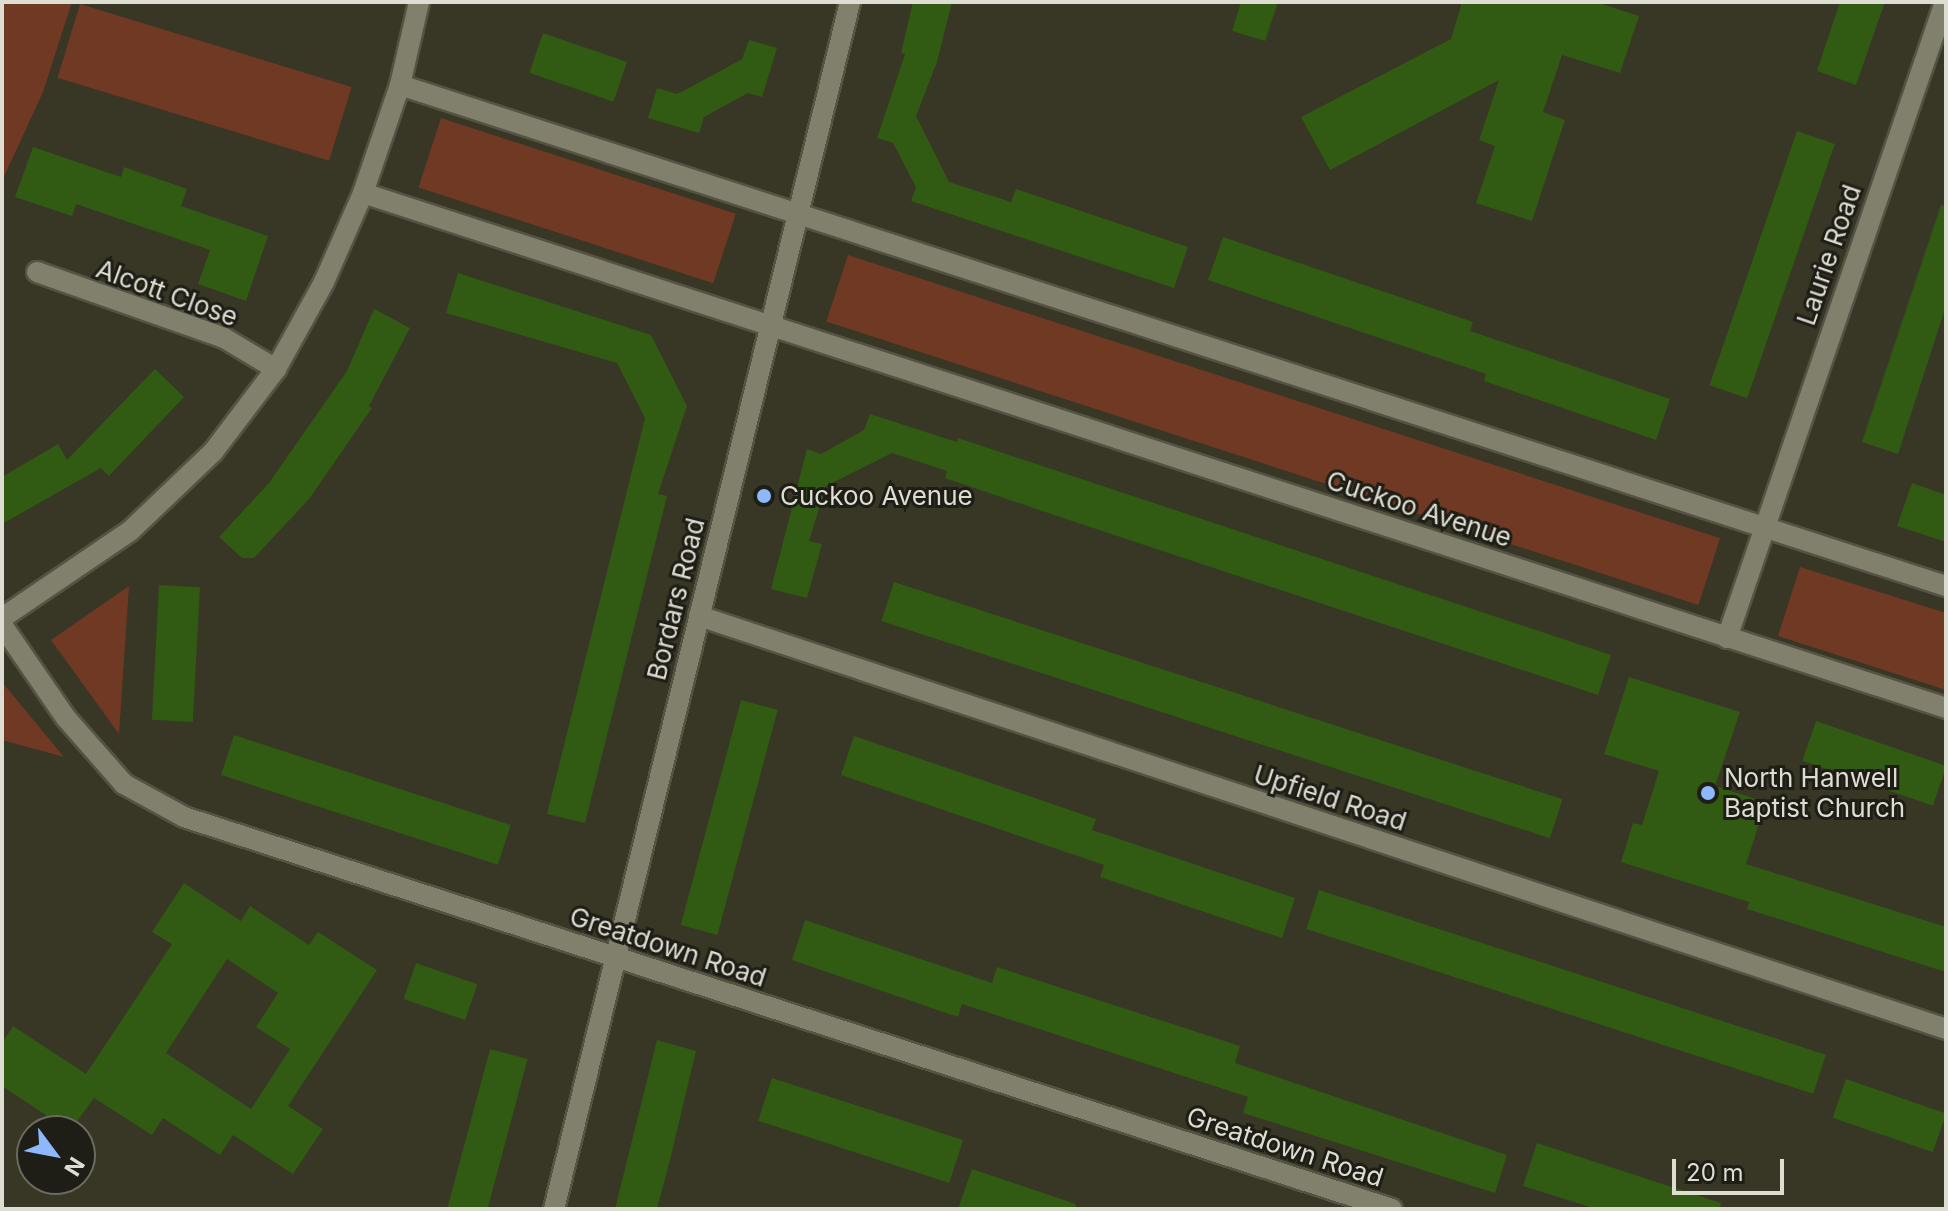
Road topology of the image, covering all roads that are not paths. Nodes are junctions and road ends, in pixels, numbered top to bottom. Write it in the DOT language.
graph roads {
  1 [pos="419,2"];
  2 [pos="850,2"];
  3 [pos="1945,2"];
  4 [pos="400,85"];
  5 [pos="363,193"];
  6 [pos="797,213"];
  7 [pos="37,272"];
  8 [pos="770,324"];
  9 [pos="276,369"];
  10 [pos="1763,525"];
  11 [pos="1946,586"];
  12 [pos="699,616"];
  13 [pos="2,618"];
  14 [pos="2,625"];
  15 [pos="1727,638"];
  16 [pos="1946,708"];
  17 [pos="617,957"];
  18 [pos="1946,1029"];
  19 [pos="554,1209"];
  20 [pos="1392,1209"];
  1 -- 4 [label="street"];
  2 -- 6 [label="street, Bordars Road"];
  3 -- 10 [label="street, Laurie Road"];
  4 -- 5 [label="street"];
  4 -- 6 [label="street"];
  5 -- 8 [label="street, Cuckoo Avenue"];
  5 -- 9 [label="street"];
  6 -- 8 [label="street, Bordars Road"];
  6 -- 10 [label="street"];
  7 -- 9 [label="street, Alcott Close"];
  8 -- 12 [label="street, Bordars Road"];
  8 -- 15 [label="street, Cuckoo Avenue"];
  9 -- 13 [label="street"];
  10 -- 11 [label="street"];
  10 -- 15 [label="street"];
  12 -- 17 [label="street, Bordars Road"];
  12 -- 18 [label="street, Upfield Road"];
  14 -- 17 [label="street, Greatdown Road"];
  15 -- 16 [label="street, Cuckoo Avenue"];
  17 -- 19 [label="street, Bordars Road"];
  17 -- 20 [label="street, Greatdown Road"];
}
